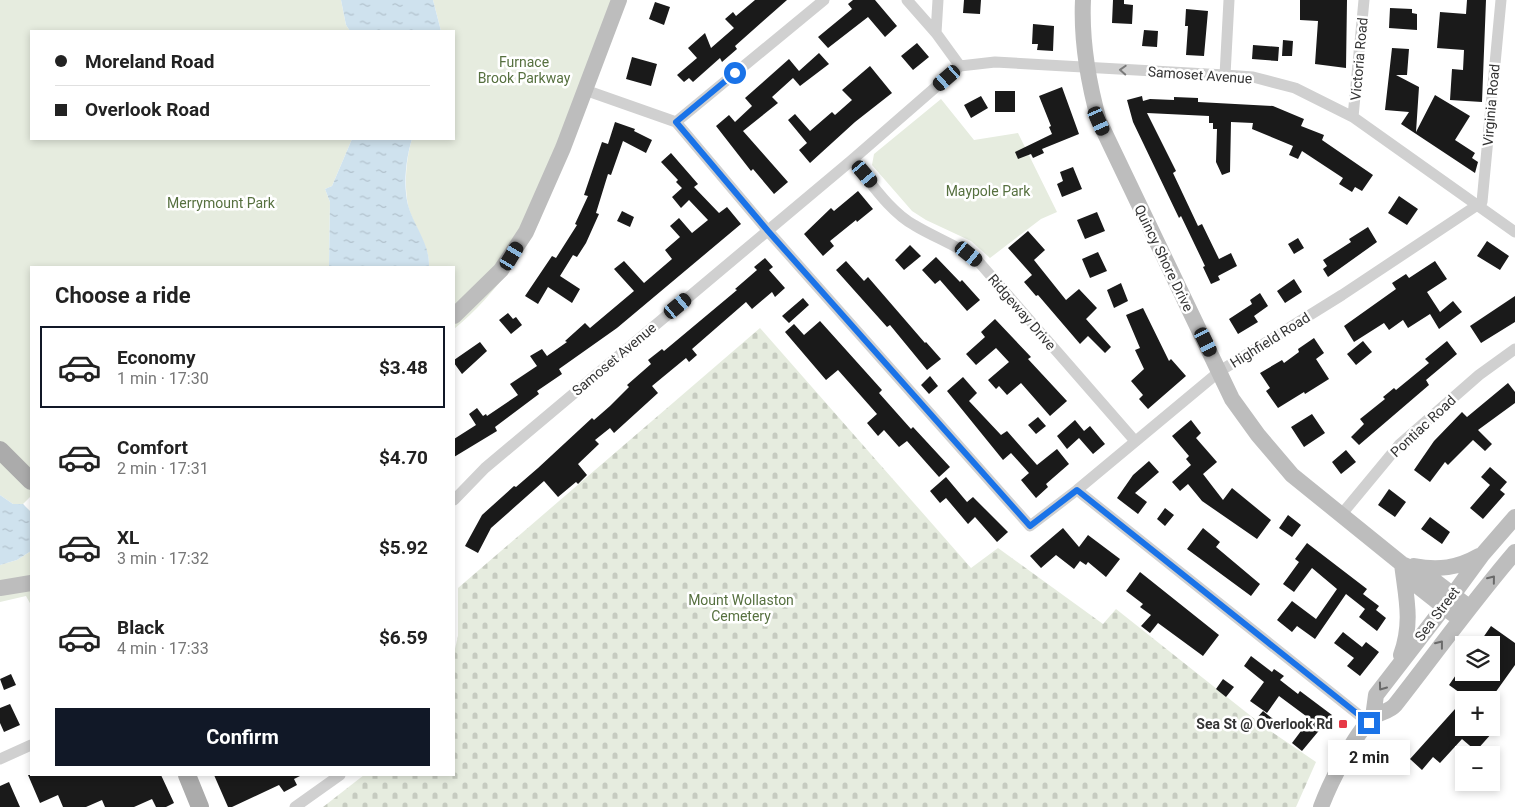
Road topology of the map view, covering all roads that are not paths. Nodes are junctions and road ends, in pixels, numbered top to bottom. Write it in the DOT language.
graph roads {
  1 [pos="619,0"];
  2 [pos="824,0"];
  3 [pos="907,0"];
  4 [pos="938,0"];
  5 [pos="1083,0"];
  6 [pos="1229,0"];
  7 [pos="1364,0"];
  8 [pos="1500,0"];
  9 [pos="936,33"];
  10 [pos="960,66"];
  11 [pos="1086,68"];
  12 [pos="1224,75"];
  13 [pos="585,90"];
  14 [pos="1353,117"];
  15 [pos="676,122"];
  16 [pos="852,160"];
  17 [pos="1476,206"];
  18 [pos="768,231"];
  19 [pos="1515,232"];
  20 [pos="455,315"];
  21 [pos="1515,349"];
  22 [pos="1220,371"];
  23 [pos="1135,441"];
  24 [pos="0,450"];
  25 [pos="30,480"];
  26 [pos="1077,490"];
  27 [pos="455,499"];
  28 [pos="1341,515"];
  29 [pos="1515,518"];
  30 [pos="1515,552"];
  31 [pos="1482,555"];
  32 [pos="1402,564"];
  33 [pos="30,583"];
  34 [pos="0,588"];
  35 [pos="1448,601"];
  36 [pos="1465,613"];
  37 [pos="1398,666"];
  38 [pos="1371,720"];
  39 [pos="30,745"];
  40 [pos="0,759"];
  41 [pos="187,776"];
  42 [pos="339,776"];
  43 [pos="200,807"];
  44 [pos="295,807"];
  45 [pos="1321,807"];
  1 -- 13 [label="main road"];
  2 -- 15 [label="street"];
  3 -- 9 [label="street"];
  4 -- 9 [label="street"];
  5 -- 11 [label="main road, Quincy Shore Drive"];
  6 -- 12 [label="street"];
  7 -- 14 [label="street, Victoria Road"];
  8 -- 17 [label="street, Virginia Road"];
  9 -- 10 [label="street"];
  10 -- 11 [label="street, Samoset Avenue"];
  10 -- 16 [label="street, Samoset Avenue"];
  12 -- 11 [label="street, Samoset Avenue, one-way"];
  11 -- 22 [label="main road, Quincy Shore Drive"];
  12 -- 14 [label="street, Samoset Avenue"];
  13 -- 15 [label="street"];
  13 -- 20 [label="main road"];
  14 -- 17 [label="street, Samoset Avenue"];
  15 -- 18 [label="street"];
  16 -- 18 [label="street, Samoset Avenue"];
  16 -- 23 [label="street, Ridgeway Drive"];
  17 -- 19 [label="street, Samoset Avenue"];
  17 -- 22 [label="street, Highfield Road"];
  18 -- 26 [label="street, Highfield Road"];
  18 -- 27 [label="street, Samoset Avenue"];
  21 -- 28 [label="street, Pontiac Road"];
  22 -- 23 [label="street, Highfield Road"];
  22 -- 28 [label="main road, Quincy Shore Drive"];
  23 -- 26 [label="street, Highfield Road"];
  24 -- 25 [label="main road"];
  26 -- 38 [label="street"];
  28 -- 32 [label="main road, Quincy Shore Drive"];
  29 -- 31 [label="main road, Sea Street"];
  36 -- 30 [label="main road, Sea Street, one-way"];
  31 -- 32 [label="main road"];
  31 -- 35 [label="main road, Sea Street"];
  32 -- 35 [label="main road, Quincy Shore Drive"];
  32 -- 37 [label="main road"];
  33 -- 34 [label="main road"];
  35 -- 36 [label="main road, Quincy Shore Drive"];
  35 -- 37 [label="main road, Sea Street"];
  38 -- 36 [label="main road, Sea Street, one-way"];
  37 -- 38 [label="main road, Sea Street, one-way"];
  38 -- 45 [label="main road, Sea Street"];
  39 -- 40 [label="street"];
  41 -- 43 [label="main road"];
  42 -- 44 [label="street"];
}
